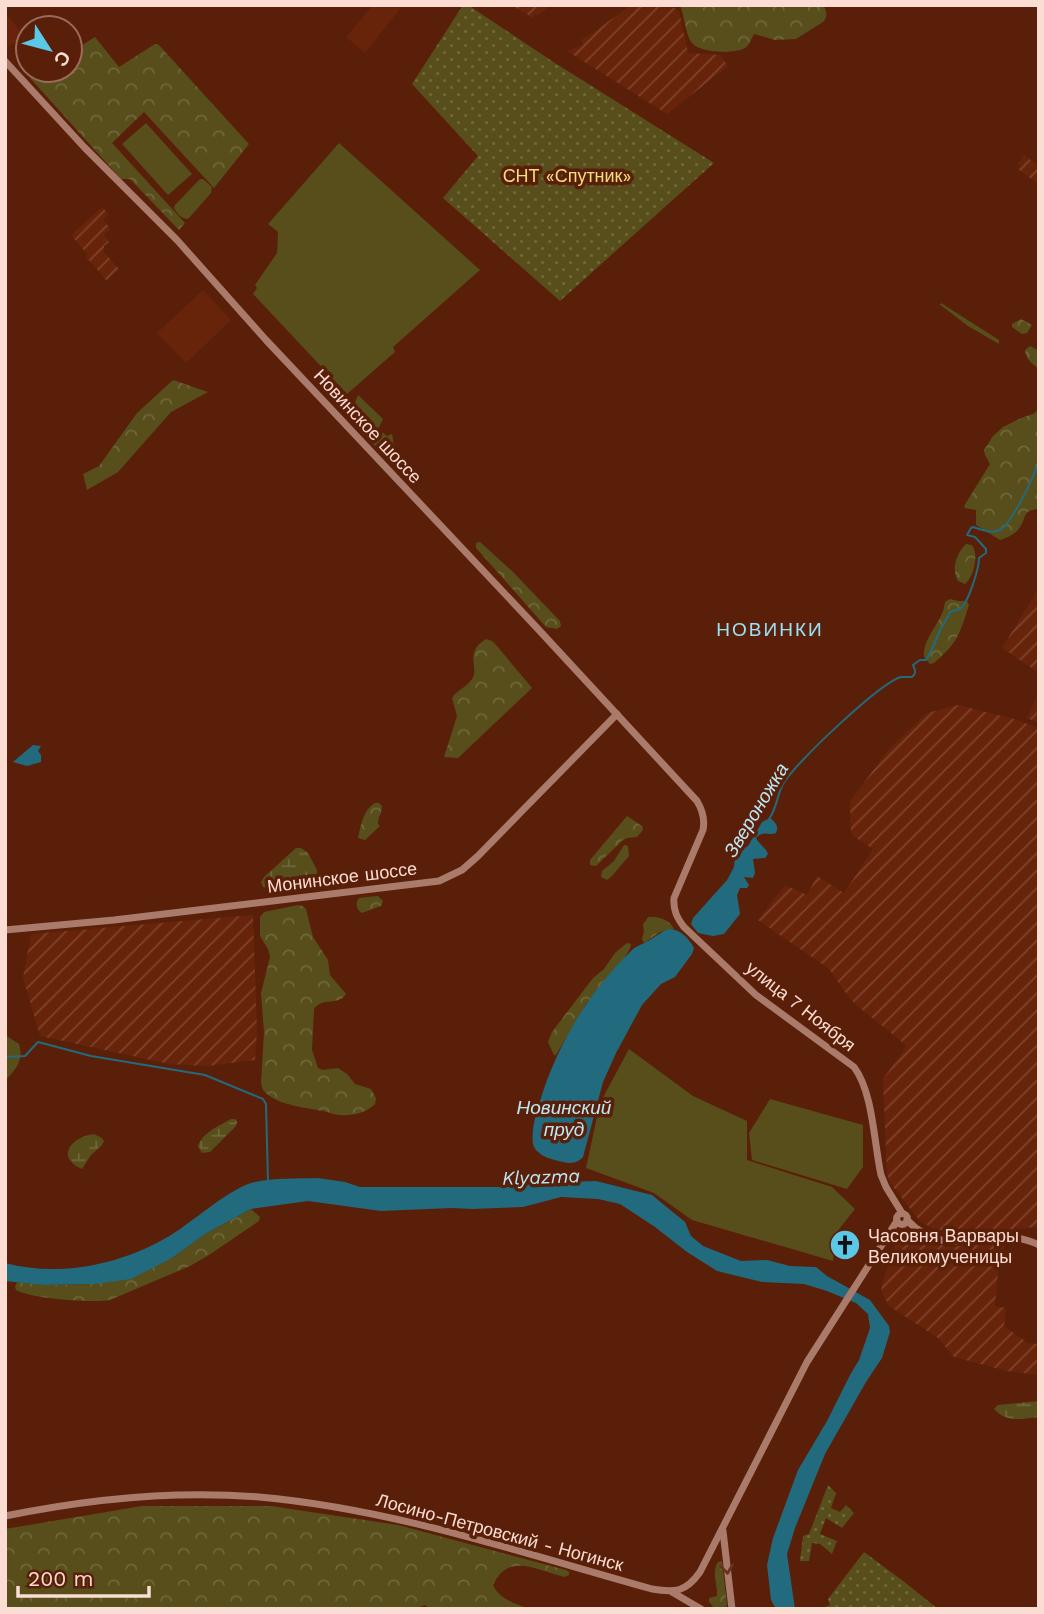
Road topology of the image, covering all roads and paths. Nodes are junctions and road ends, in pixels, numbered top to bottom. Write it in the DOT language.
graph roads {
  1 [pos="5,61"];
  2 [pos="617,714"];
  3 [pos="684,927"];
  4 [pos="5,930"];
  5 [pos="899,1210"];
  6 [pos="908,1220"];
  7 [pos="897,1221"];
  8 [pos="916,1229"];
  9 [pos="1039,1245"];
  10 [pos="5,1516"];
  11 [pos="723,1530"];
  12 [pos="692,1584"];
  13 [pos="672,1592"];
  14 [pos="698,1607"];
  15 [pos="732,1609"];
  1 -- 2 [label="main road, Новинское шоссе"];
  2 -- 3 [label="main road, Новинское шоссе"];
  2 -- 4 [label="main road, Монинское шоссе"];
  3 -- 5 [label="main road, улица 7 Ноября"];
  5 -- 6 [label="main road"];
  5 -- 7 [label="main road"];
  5 -- 8 [label="main road"];
  6 -- 7 [label="main road"];
  6 -- 8 [label="main road"];
  7 -- 11 [label="main road"];
  8 -- 9 [label="main road"];
  10 -- 13 [label="main road, Лосино-Петровский - Ногинск"];
  11 -- 12 [label="main road"];
  11 -- 15 [label="main road, one-way"];
  12 -- 13 [label="main road"];
  12 -- 14 [label="main road"];
  13 -- 14 [label="main road"];
}
